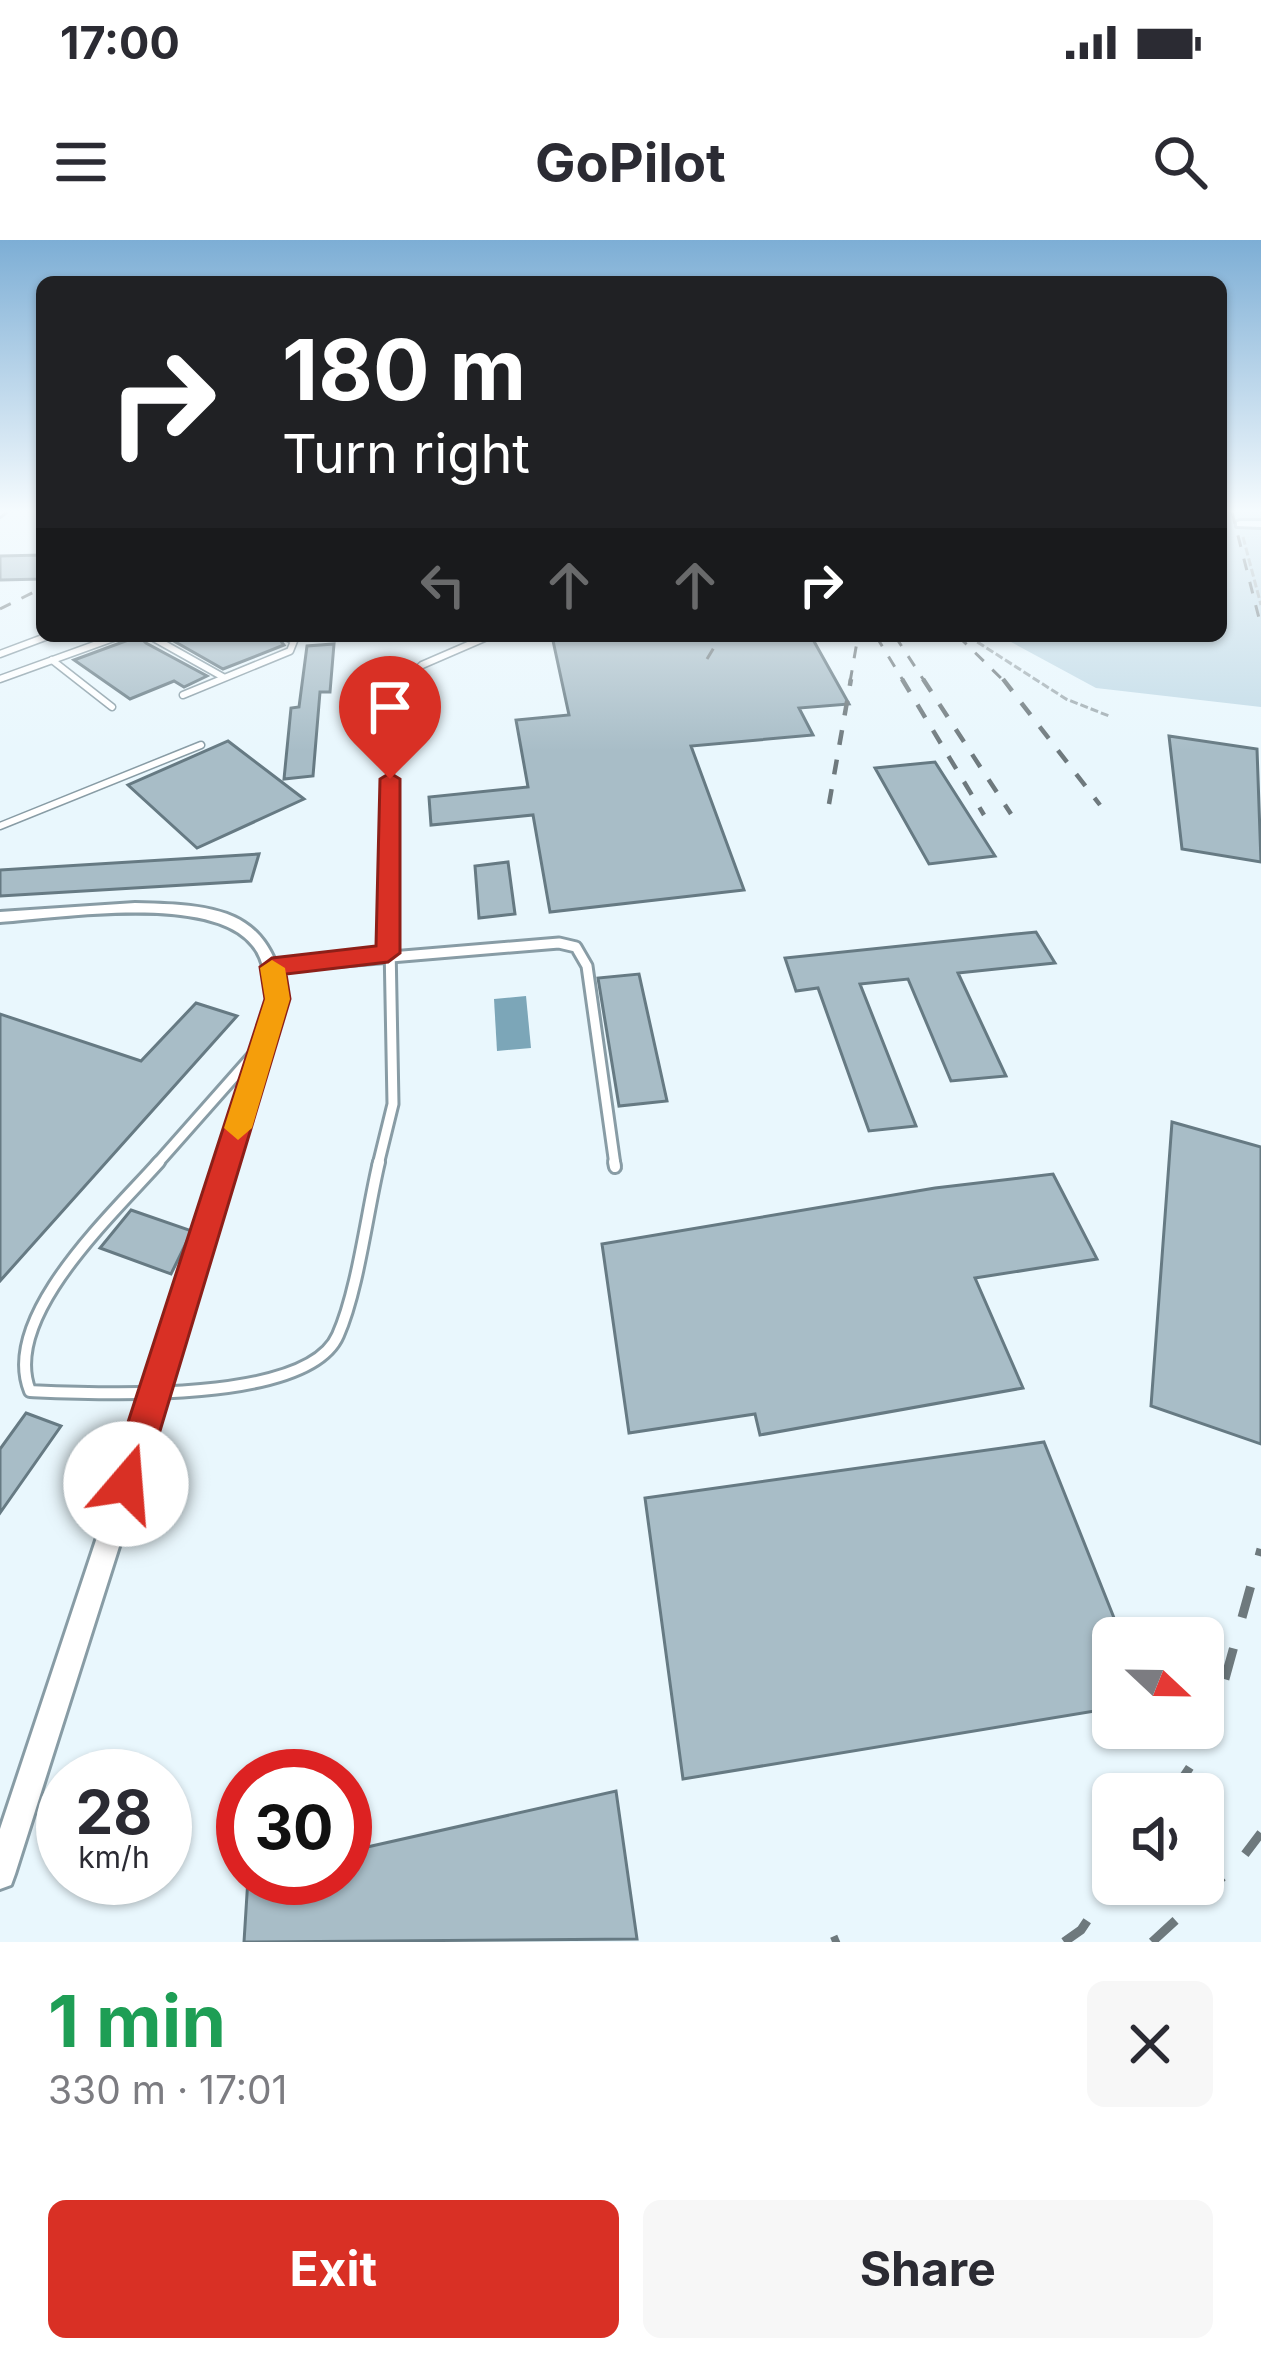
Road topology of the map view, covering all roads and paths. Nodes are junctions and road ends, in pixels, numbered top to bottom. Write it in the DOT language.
graph roads {
  1 [pos="36,640"];
  2 [pos="102,642"];
  3 [pos="161,642"];
  4 [pos="294,642"];
  5 [pos="476,642"];
  6 [pos="977,642"];
  7 [pos="0,654"];
  8 [pos="52,660"];
  9 [pos="224,678"];
  10 [pos="0,679"];
  11 [pos="183,695"];
  12 [pos="112,706"];
  13 [pos="1109,716"];
  14 [pos="201,745"];
  15 [pos="0,826"];
  16 [pos="0,917"];
  17 [pos="388,953"];
  18 [pos="272,967"];
  19 [pos="264,1043"];
  20 [pos="615,1167"];
  21 [pos="154,1397"];
  22 [pos="0,1874"];
  1 -- 7 [label="lane"];
  2 -- 8 [label="lane"];
  3 -- 9 [label="lane"];
  4 -- 9 [label="lane"];
  5 -- 17 [label="lane"];
  6 -- 13 [label="path"];
  8 -- 10 [label="lane"];
  8 -- 12 [label="lane"];
  9 -- 11 [label="lane"];
  14 -- 15 [label="lane"];
  16 -- 18 [label="street"];
  17 -- 18 [label="lane"];
  17 -- 20 [label="lane"];
  17 -- 21 [label="lane"];
  18 -- 19 [label="street"];
  19 -- 21 [label="street"];
  19 -- 21 [label="lane"];
  21 -- 22 [label="street"];
}
